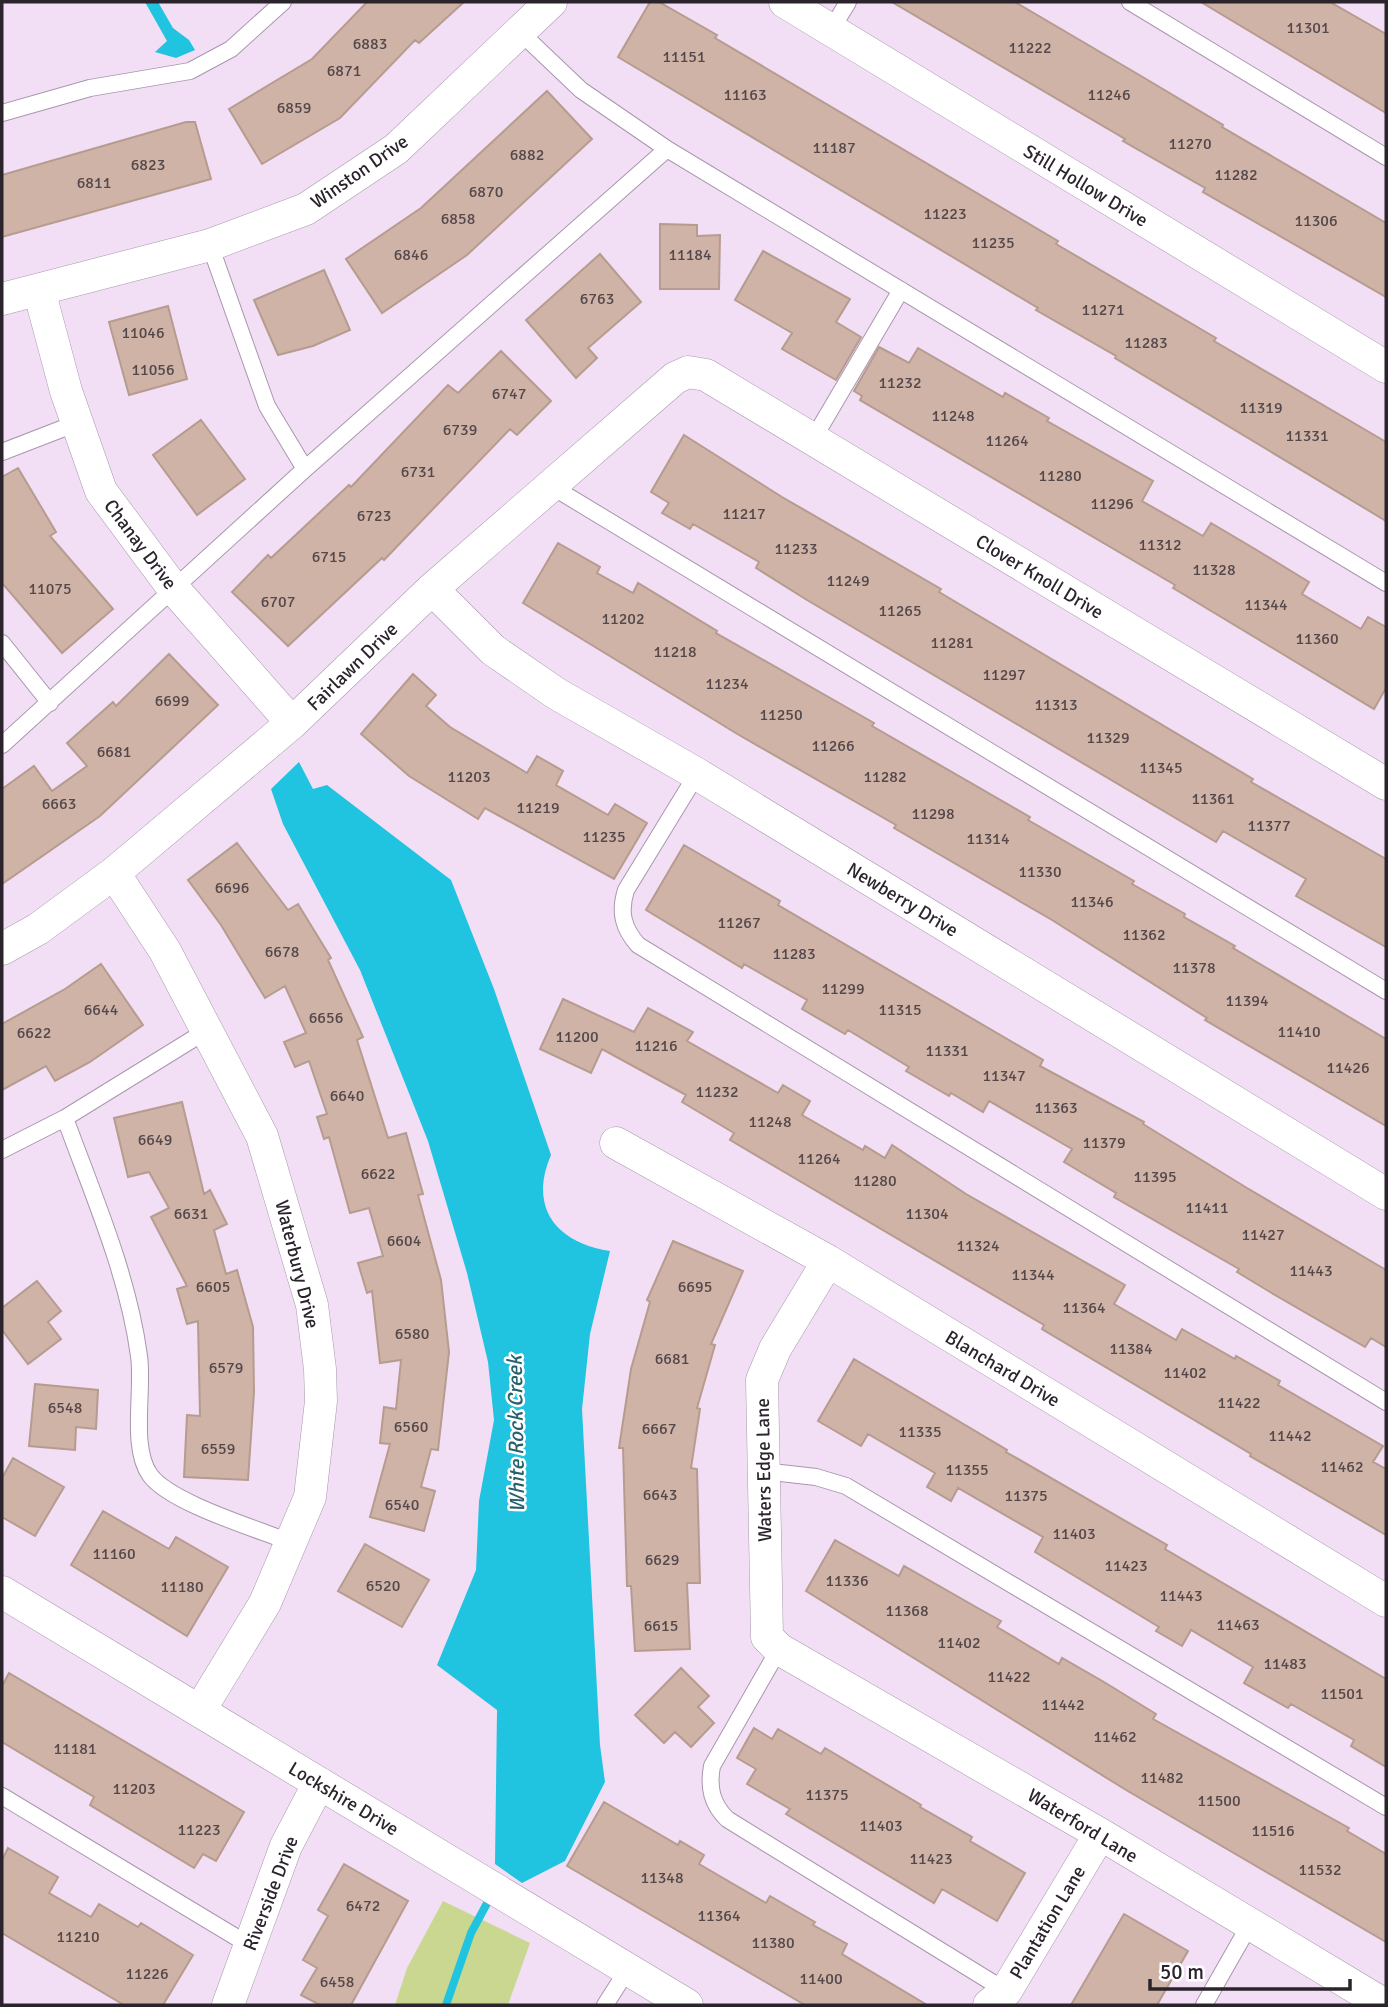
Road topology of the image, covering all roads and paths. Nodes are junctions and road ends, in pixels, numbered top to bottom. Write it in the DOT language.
graph roads {
  1 [pos="283,2"];
  2 [pos="551,2"];
  3 [pos="785,2"];
  4 [pos="848,2"];
  5 [pos="1130,2"];
  6 [pos="831,30"];
  7 [pos="519,32"];
  8 [pos="2,113"];
  9 [pos="667,149"];
  10 [pos="1386,157"];
  11 [pos="210,245"];
  12 [pos="39,290"];
  13 [pos="901,290"];
  14 [pos="2,299"];
  15 [pos="1386,367"];
  16 [pos="693,372"];
  17 [pos="77,422"];
  18 [pos="812,441"];
  19 [pos="2,452"];
  20 [pos="305,469"];
  21 [pos="551,486"];
  22 [pos="1386,583"];
  23 [pos="173,589"];
  24 [pos="432,589"];
  25 [pos="2,643"];
  26 [pos="50,703"];
  27 [pos="292,723"];
  28 [pos="2,745"];
  29 [pos="697,774"];
  30 [pos="1386,784"];
  31 [pos="114,873"];
  32 [pos="2,949"];
  33 [pos="1386,991"];
  34 [pos="206,1031"];
  35 [pos="65,1118"];
  36 [pos="616,1143"];
  37 [pos="2,1150"];
  38 [pos="1386,1194"];
  39 [pos="828,1261"];
  40 [pos="1386,1402"];
  41 [pos="763,1471"];
  42 [pos="292,1543"];
  43 [pos="2,1592"];
  44 [pos="1386,1601"];
  45 [pos="779,1649"];
  46 [pos="200,1710"];
  47 [pos="319,1783"];
  48 [pos="2,1796"];
  49 [pos="1386,1807"];
  50 [pos="1100,1834"];
  51 [pos="1249,1926"];
  52 [pos="249,1945"];
  53 [pos="628,1969"];
  54 [pos="997,1998"];
  55 [pos="228,2005"];
  56 [pos="605,2005"];
  57 [pos="687,2005"];
  58 [pos="1204,2005"];
  59 [pos="1385,2005"];
  1 -- 8 [label="lane"];
  2 -- 7 [label="street, Winston Drive"];
  3 -- 6 [label="street, Still Hollow Drive"];
  4 -- 6 [label="lane"];
  5 -- 10 [label="lane"];
  6 -- 15 [label="street, Still Hollow Drive"];
  7 -- 9 [label="lane"];
  7 -- 11 [label="street, Winston Drive"];
  9 -- 13 [label="lane"];
  9 -- 20 [label="lane"];
  11 -- 12 [label="street, Winston Drive"];
  11 -- 20 [label="lane"];
  12 -- 14 [label="street, Winston Drive"];
  12 -- 17 [label="street, Chanay Drive"];
  13 -- 18 [label="lane"];
  13 -- 22 [label="lane"];
  16 -- 18 [label="street, Clover Knoll Drive"];
  16 -- 21 [label="street, Fairlawn Drive"];
  17 -- 19 [label="lane"];
  17 -- 23 [label="street, Chanay Drive"];
  18 -- 30 [label="street, Clover Knoll Drive"];
  20 -- 23 [label="lane"];
  21 -- 24 [label="street, Fairlawn Drive"];
  21 -- 33 [label="lane"];
  23 -- 26 [label="lane"];
  23 -- 27 [label="street, Chanay Drive"];
  24 -- 27 [label="street, Fairlawn Drive"];
  24 -- 29 [label="street, Newberry Drive"];
  25 -- 26 [label="lane"];
  26 -- 28 [label="lane"];
  27 -- 31 [label="street, Fairlawn Drive"];
  29 -- 38 [label="street, Newberry Drive"];
  29 -- 40 [label="lane"];
  31 -- 32 [label="street, Fairlawn Drive"];
  31 -- 34 [label="street, Waterbury Drive"];
  34 -- 35 [label="lane"];
  34 -- 42 [label="street, Waterbury Drive"];
  35 -- 37 [label="lane"];
  35 -- 42 [label="lane"];
  36 -- 39 [label="street, Blanchard Drive"];
  39 -- 41 [label="street, Waters Edge Lane"];
  39 -- 44 [label="street, Blanchard Drive"];
  41 -- 45 [label="street, Waters Edge Lane"];
  41 -- 49 [label="lane"];
  42 -- 46 [label="street, Waterbury Drive"];
  43 -- 46 [label="street, Lockshire Drive"];
  45 -- 50 [label="street, Waterford Lane"];
  45 -- 54 [label="lane"];
  46 -- 47 [label="street, Lockshire Drive"];
  47 -- 52 [label="street, Riverside Drive"];
  47 -- 53 [label="street, Lockshire Drive"];
  48 -- 52 [label="lane"];
  50 -- 51 [label="street, Waterford Lane"];
  50 -- 54 [label="street, Plantation Lane"];
  51 -- 58 [label="lane"];
  51 -- 59 [label="street, Waterford Lane"];
  52 -- 55 [label="street, Riverside Drive"];
  53 -- 56 [label="lane"];
  53 -- 57 [label="street, Lockshire Drive"];
}
